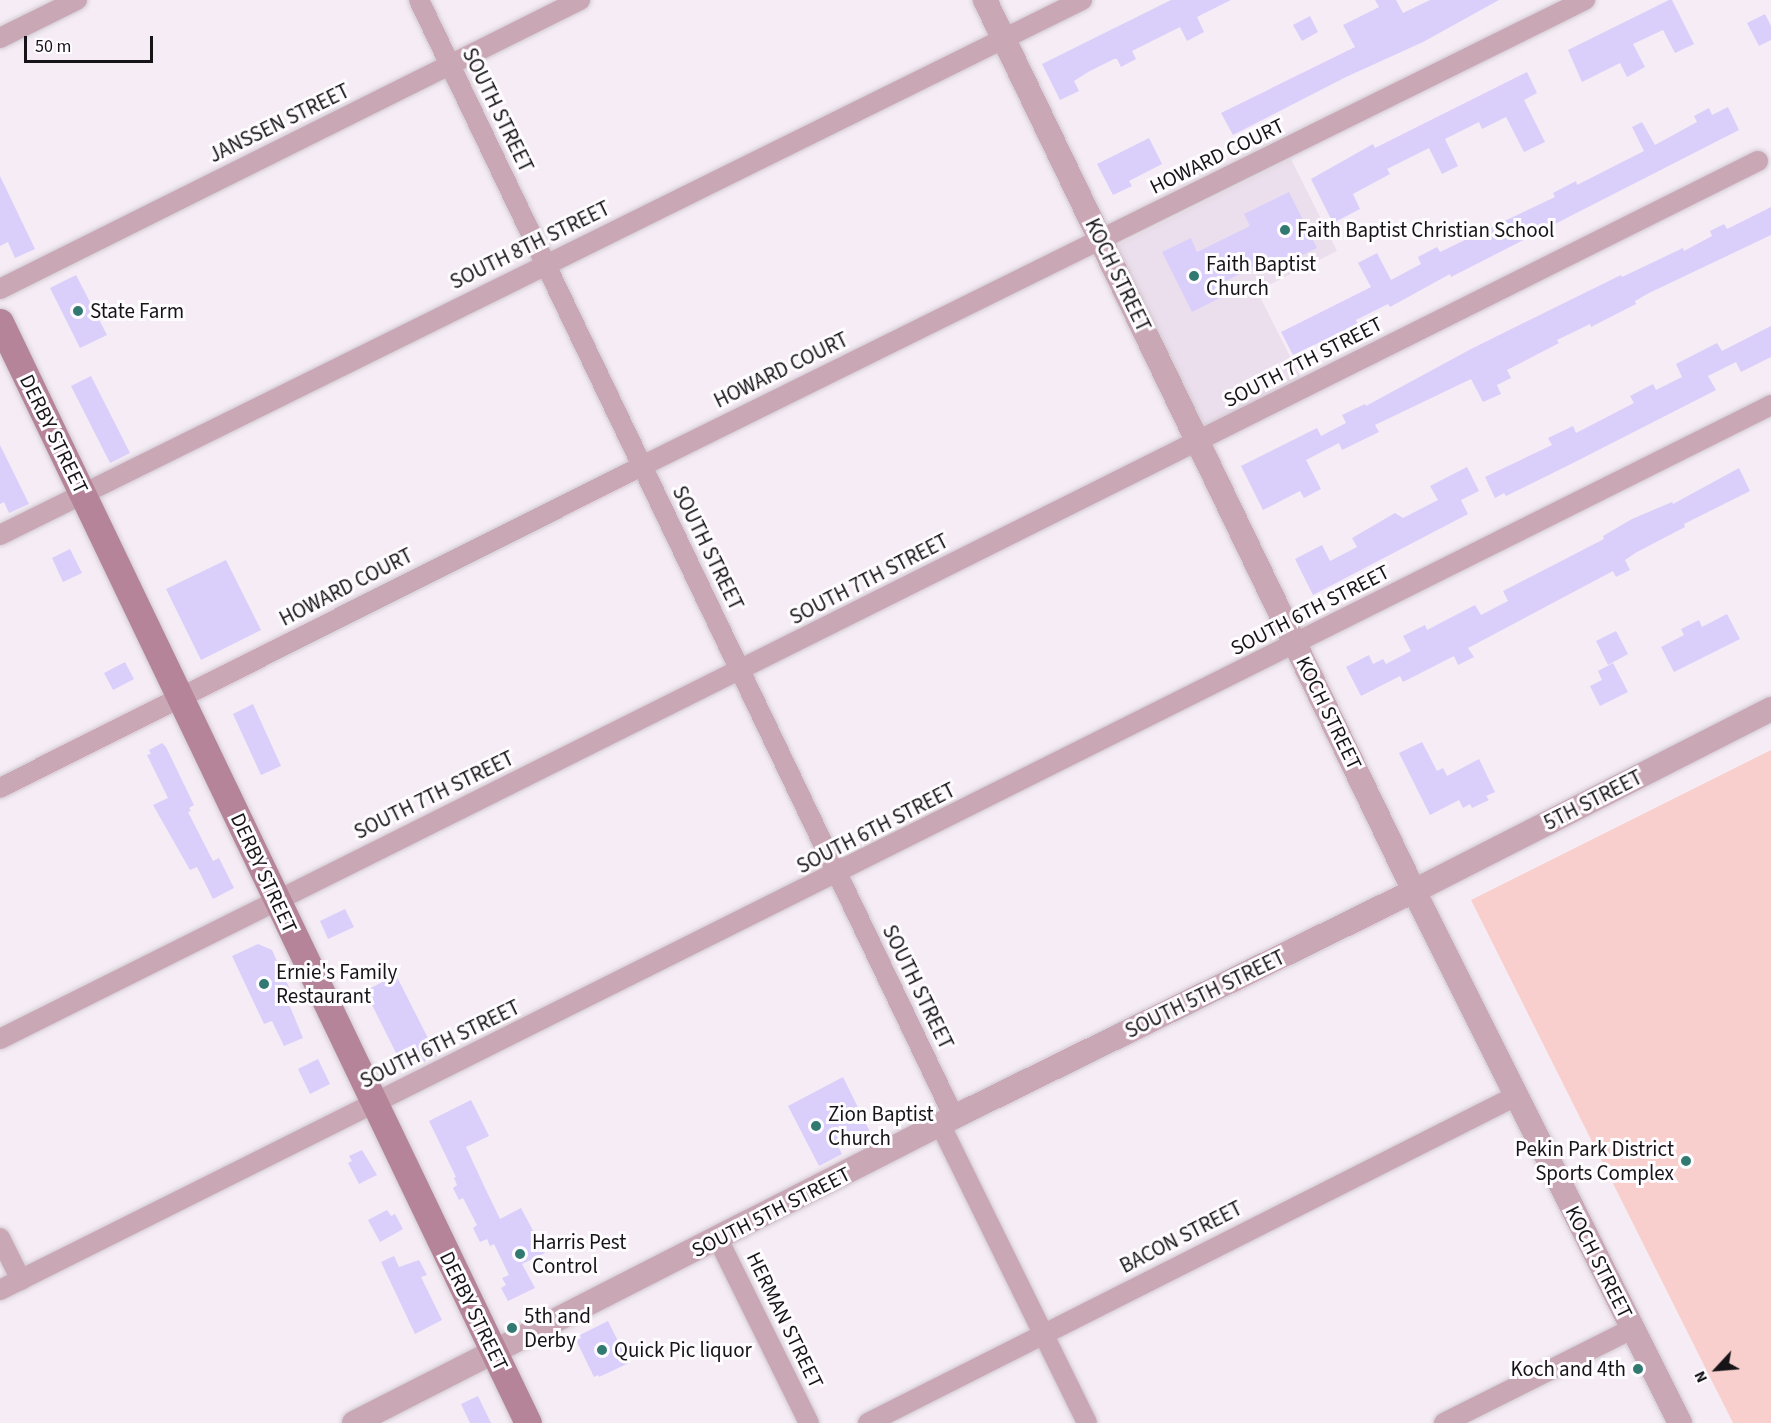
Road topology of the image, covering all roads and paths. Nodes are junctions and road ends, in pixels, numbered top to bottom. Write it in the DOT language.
graph roads {
  1 [pos="77,0"];
  2 [pos="419,0"];
  3 [pos="580,0"];
  4 [pos="985,0"];
  5 [pos="1082,0"];
  6 [pos="1585,0"];
  7 [pos="0,38"];
  8 [pos="1004,39"];
  9 [pos="450,65"];
  10 [pos="1758,161"];
  11 [pos="1101,240"];
  12 [pos="545,265"];
  13 [pos="0,289"];
  14 [pos="0,322"];
  15 [pos="1771,405"];
  16 [pos="1198,441"];
  17 [pos="642,466"];
  18 [pos="82,493"];
  19 [pos="0,535"];
  20 [pos="1295,644"];
  21 [pos="740,670"];
  22 [pos="181,697"];
  23 [pos="1771,709"];
  24 [pos="0,788"];
  25 [pos="837,874"];
  26 [pos="1414,891"];
  27 [pos="277,900"];
  28 [pos="0,1039"];
  29 [pos="1516,1096"];
  30 [pos="374,1103"];
  31 [pos="947,1121"];
  32 [pos="0,1238"];
  33 [pos="718,1239"];
  34 [pos="21,1280"];
  35 [pos="0,1290"];
  36 [pos="1632,1329"];
  37 [pos="1042,1334"];
  38 [pos="494,1354"];
  39 [pos="354,1423"];
  40 [pos="528,1423"];
  41 [pos="809,1423"];
  42 [pos="868,1423"];
  43 [pos="1087,1423"];
  44 [pos="1444,1423"];
  45 [pos="1680,1423"];
  1 -- 7 [label="street"];
  2 -- 9 [label="street, SOUTH STREET"];
  3 -- 9 [label="street, JANSSEN STREET"];
  4 -- 8 [label="street, KOCH STREET"];
  5 -- 8 [label="street, SOUTH 8TH STREET"];
  6 -- 11 [label="street, HOWARD COURT"];
  8 -- 11 [label="street, KOCH STREET"];
  8 -- 12 [label="street, SOUTH 8TH STREET"];
  9 -- 12 [label="street, SOUTH STREET"];
  9 -- 13 [label="street, JANSSEN STREET"];
  10 -- 16 [label="street, SOUTH 7TH STREET"];
  11 -- 16 [label="street, KOCH STREET"];
  11 -- 17 [label="street, HOWARD COURT"];
  12 -- 17 [label="street, SOUTH STREET"];
  12 -- 18 [label="street, SOUTH 8TH STREET"];
  14 -- 18 [label="main road, DERBY STREET"];
  15 -- 20 [label="street, SOUTH 6TH STREET"];
  16 -- 20 [label="street, KOCH STREET"];
  16 -- 21 [label="street, SOUTH 7TH STREET"];
  17 -- 21 [label="street, SOUTH STREET"];
  17 -- 22 [label="street, HOWARD COURT"];
  18 -- 19 [label="street, SOUTH 8TH STREET"];
  18 -- 22 [label="main road, DERBY STREET"];
  20 -- 25 [label="street, SOUTH 6TH STREET"];
  20 -- 26 [label="street, KOCH STREET"];
  21 -- 25 [label="street, SOUTH STREET"];
  21 -- 27 [label="street, SOUTH 7TH STREET"];
  22 -- 24 [label="street, HOWARD COURT"];
  22 -- 27 [label="main road, DERBY STREET"];
  23 -- 26 [label="street, 5TH STREET"];
  25 -- 30 [label="street, SOUTH 6TH STREET"];
  25 -- 31 [label="street, SOUTH STREET"];
  26 -- 29 [label="street, KOCH STREET"];
  26 -- 31 [label="street, SOUTH 5TH STREET"];
  27 -- 28 [label="street, SOUTH 7TH STREET"];
  27 -- 30 [label="main road, DERBY STREET"];
  29 -- 36 [label="street, KOCH STREET"];
  29 -- 37 [label="street, BACON STREET"];
  30 -- 34 [label="street, SOUTH 6TH STREET"];
  30 -- 38 [label="main road, DERBY STREET"];
  31 -- 33 [label="street, SOUTH 5TH STREET"];
  31 -- 37 [label="street, SOUTH STREET"];
  32 -- 34 [label="street"];
  33 -- 38 [label="street, SOUTH 5TH STREET"];
  33 -- 41 [label="street, HERMAN STREET"];
  34 -- 35 [label="street, SOUTH 6TH STREET"];
  36 -- 44 [label="street"];
  36 -- 45 [label="street, KOCH STREET"];
  37 -- 42 [label="street, BACON STREET"];
  37 -- 43 [label="street, SOUTH STREET"];
  38 -- 39 [label="street, SOUTH 5TH STREET"];
  38 -- 40 [label="main road, DERBY STREET"];
}
